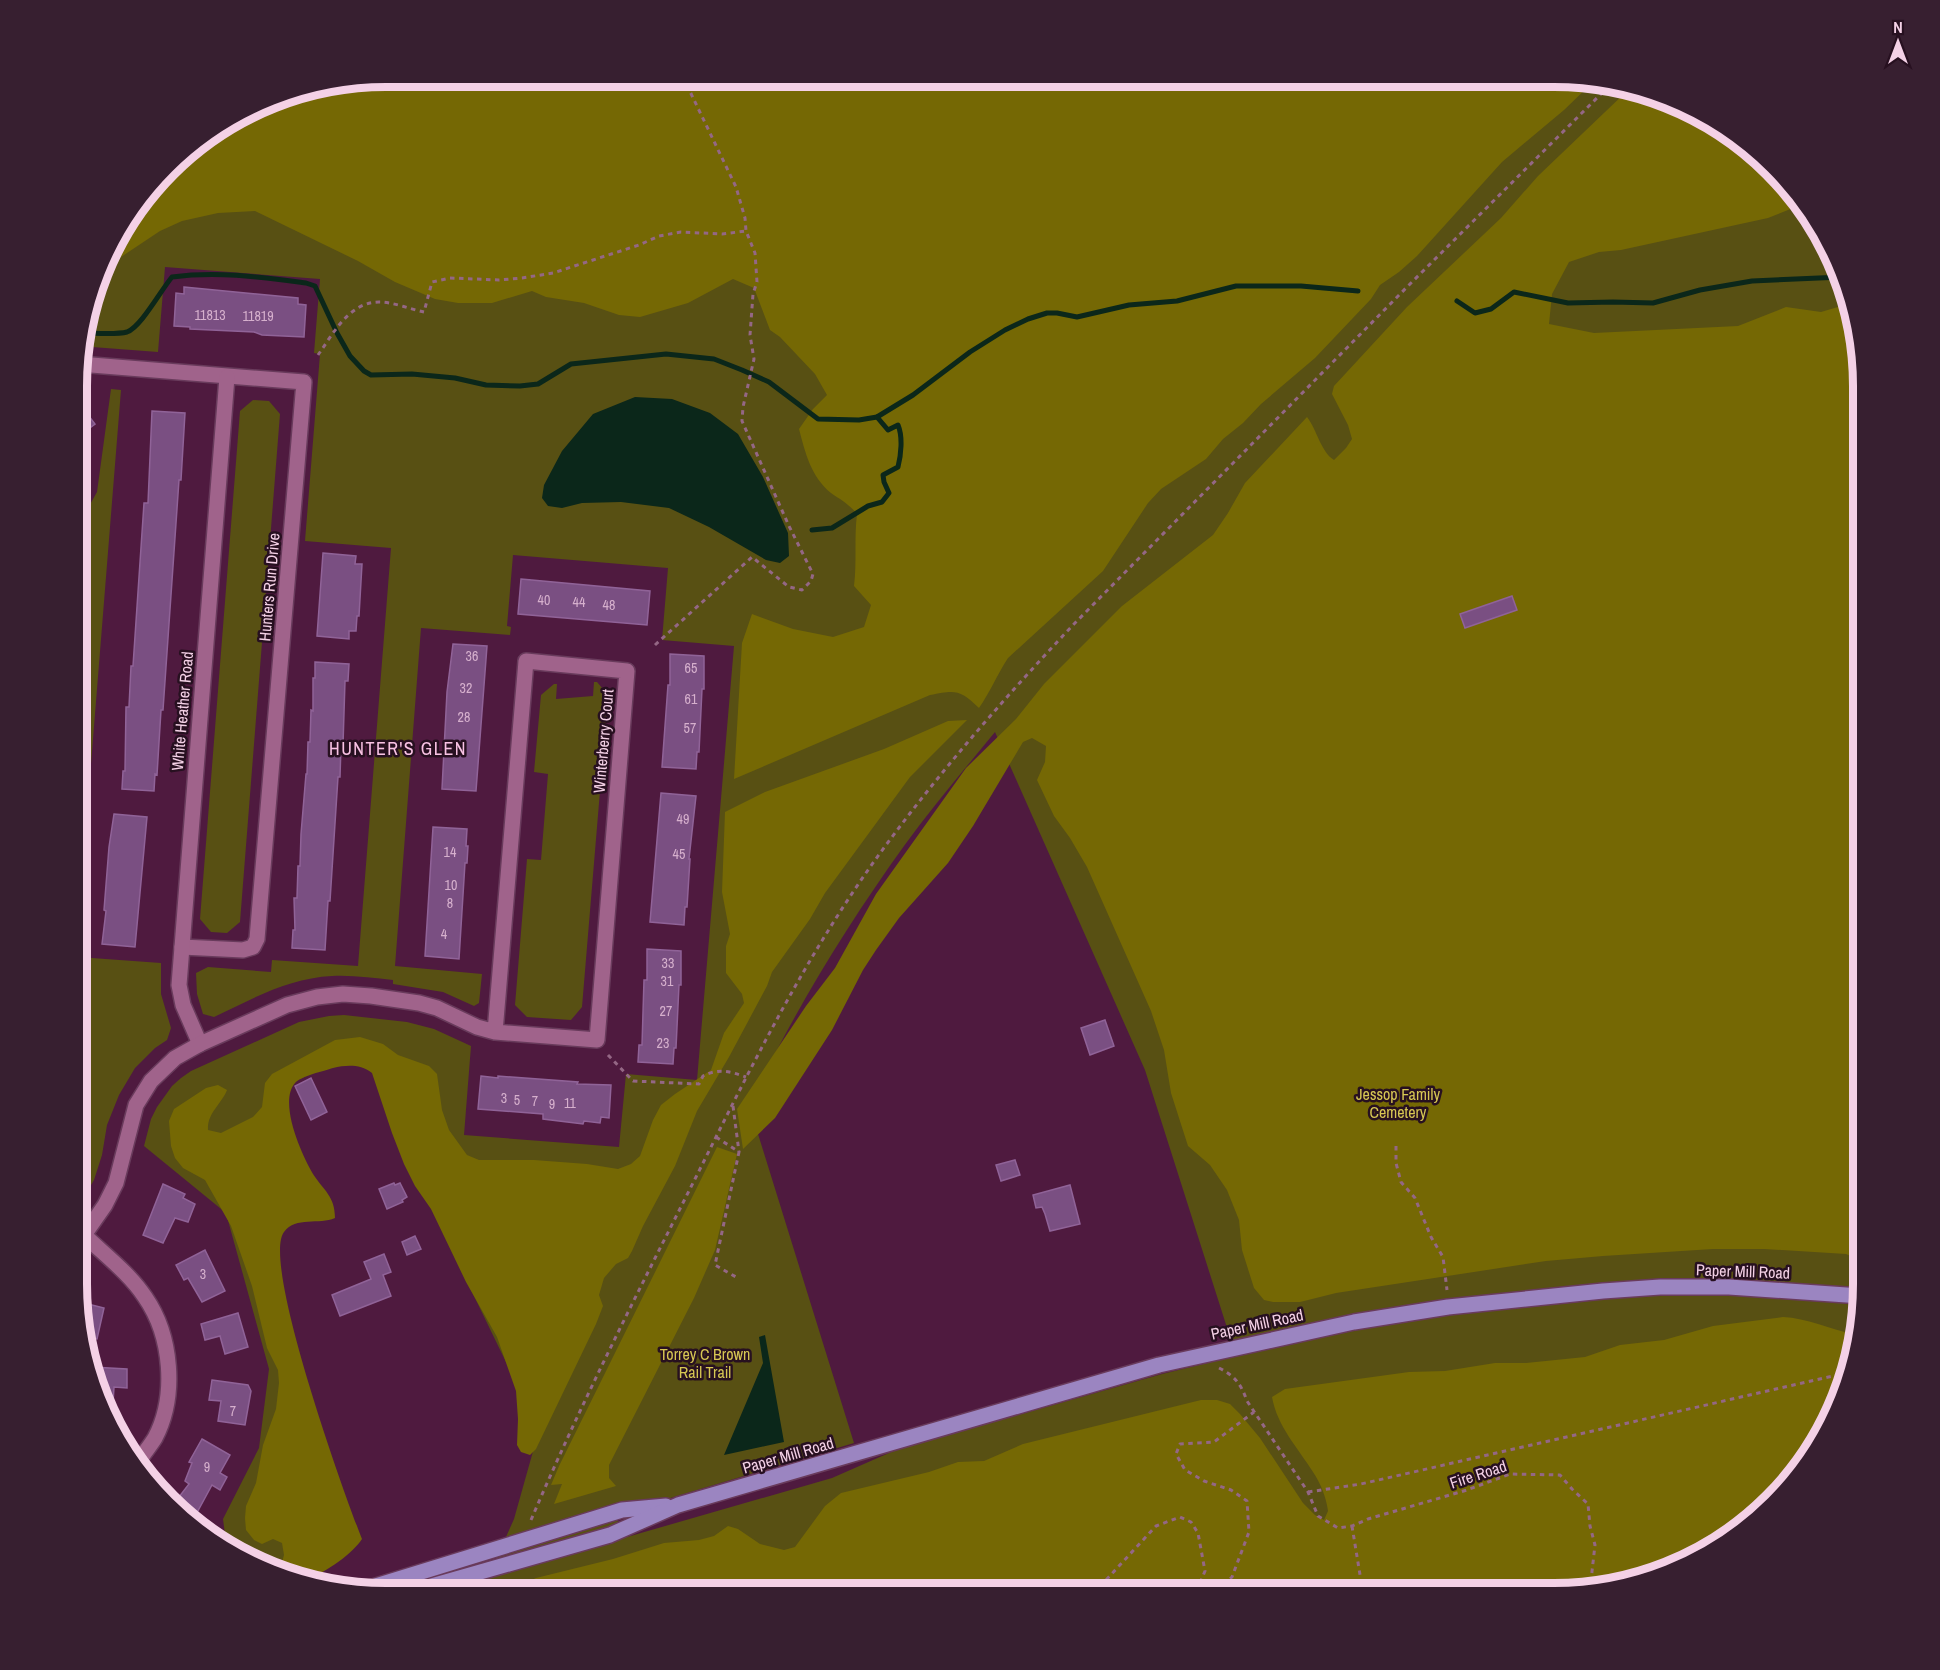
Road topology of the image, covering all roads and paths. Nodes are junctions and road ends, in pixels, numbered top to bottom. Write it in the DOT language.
graph roads {
  1 [pos="688,87"];
  2 [pos="1603,92"];
  3 [pos="746,231"];
  4 [pos="318,355"];
  5 [pos="88,365"];
  6 [pos="227,377"];
  7 [pos="656,645"];
  8 [pos="182,947"];
  9 [pos="495,1032"];
  10 [pos="200,1044"];
  11 [pos="608,1055"];
  12 [pos="746,1077"];
  13 [pos="732,1104"];
  14 [pos="716,1137"];
  15 [pos="1396,1146"];
  16 [pos="739,1152"];
  17 [pos="87,1230"];
  18 [pos="87,1243"];
  19 [pos="736,1277"];
  20 [pos="1852,1295"];
  21 [pos="1448,1306"];
  22 [pos="1215,1352"];
  23 [pos="1839,1375"];
  24 [pos="1254,1412"];
  25 [pos="142,1457"];
  26 [pos="1308,1492"];
  27 [pos="678,1505"];
  28 [pos="1352,1526"];
  29 [pos="527,1528"];
  30 [pos="1591,1580"];
  31 [pos="386,1583"];
  32 [pos="442,1583"];
  33 [pos="1103,1583"];
  34 [pos="1200,1583"];
  35 [pos="1225,1583"];
  36 [pos="1361,1583"];
  1 -- 3 [label="path"];
  2 -- 12 [label="path"];
  3 -- 4 [label="path"];
  3 -- 7 [label="path"];
  5 -- 6 [label="street, Hunters Run Drive"];
  6 -- 8 [label="street, White Heather Road"];
  6 -- 8 [label="street, Hunters Run Drive"];
  8 -- 10 [label="street, White Heather Road"];
  9 -- 9 [label="street, Winterberry Court"];
  9 -- 10 [label="street, Winterberry Court"];
  10 -- 17 [label="street, Winterberry Court"];
  11 -- 12 [label="path"];
  12 -- 13 [label="path"];
  13 -- 14 [label="path"];
  13 -- 16 [label="path"];
  14 -- 16 [label="path"];
  14 -- 29 [label="path"];
  15 -- 21 [label="path"];
  16 -- 19 [label="path"];
  18 -- 25 [label="street"];
  20 -- 21 [label="main road, Paper Mill Road"];
  21 -- 22 [label="main road, Paper Mill Road"];
  22 -- 24 [label="path"];
  22 -- 27 [label="main road, Paper Mill Road"];
  23 -- 26 [label="path"];
  24 -- 26 [label="path"];
  24 -- 35 [label="path"];
  26 -- 28 [label="path"];
  27 -- 31 [label="main road, Paper Mill Road"];
  27 -- 32 [label="main road, Paper Mill Road"];
  28 -- 30 [label="path, Fire Road"];
  28 -- 36 [label="path"];
  33 -- 34 [label="path"];
}
